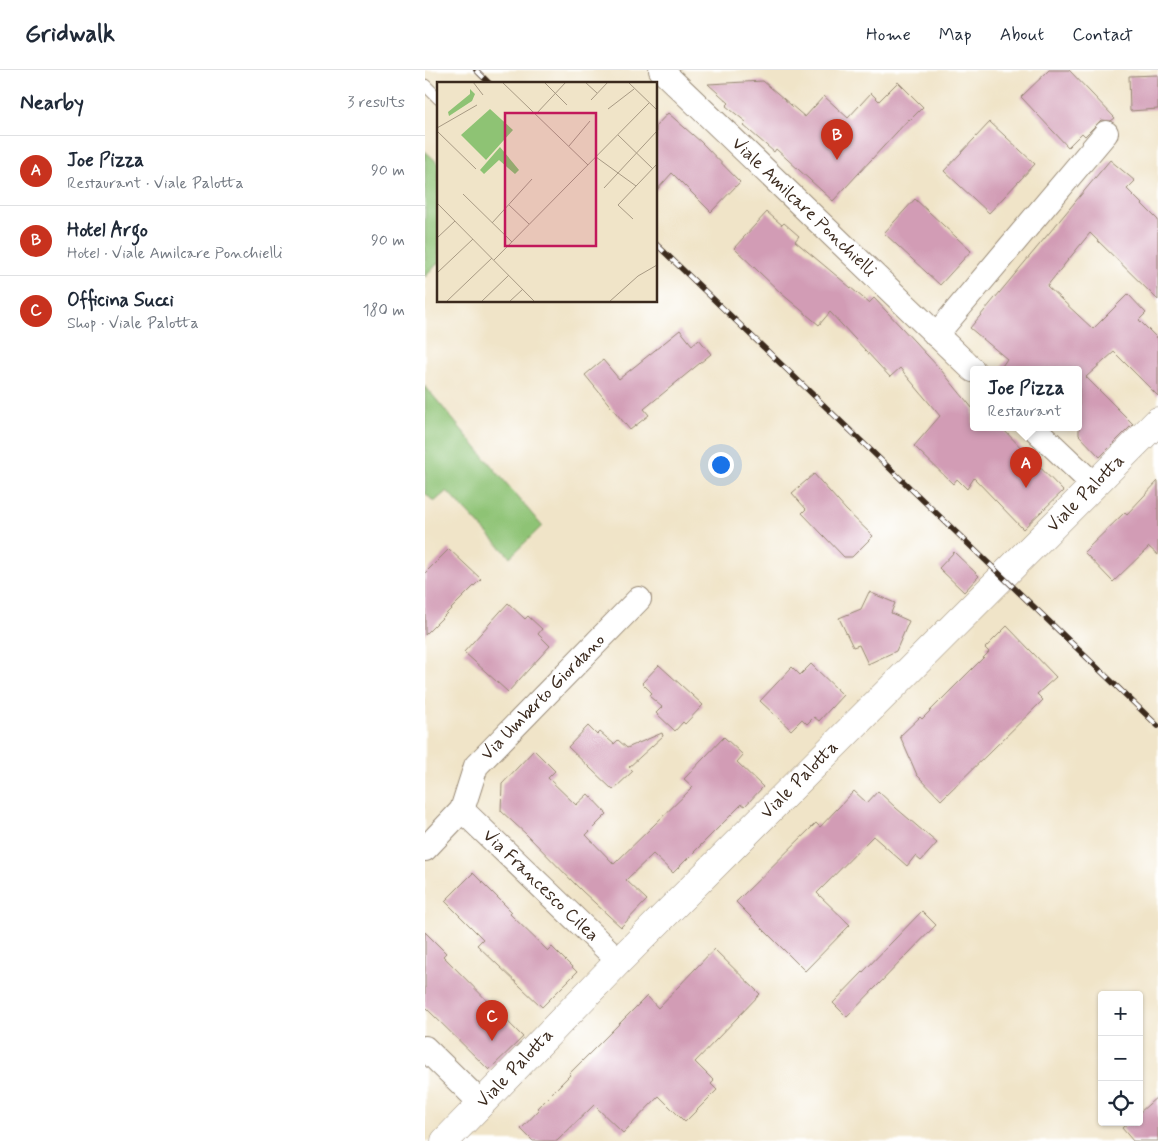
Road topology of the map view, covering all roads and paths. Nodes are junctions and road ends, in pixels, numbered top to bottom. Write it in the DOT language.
graph roads {
  1 [pos="671,73"];
  2 [pos="425,85"];
  3 [pos="437,97"];
  4 [pos="1106,133"];
  5 [pos="936,335"];
  6 [pos="970,367"];
  7 [pos="1157,423"];
  8 [pos="1037,431"];
  9 [pos="1094,485"];
  10 [pos="639,600"];
  11 [pos="462,810"];
  12 [pos="425,849"];
  13 [pos="619,961"];
  14 [pos="425,1048"];
  15 [pos="481,1103"];
  16 [pos="445,1141"];
  1 -- 5 [label="street, Viale Amilcare Ponchielli"];
  2 -- 3 [label="lane"];
  4 -- 5 [label="street"];
  5 -- 6 [label="street, Viale Amilcare Ponchielli"];
  7 -- 9 [label="street, Viale Palotta"];
  8 -- 9 [label="street"];
  9 -- 13 [label="street, Viale Palotta"];
  10 -- 11 [label="street, Via Umberto Giordano"];
  11 -- 12 [label="street, Via Umberto Giordano"];
  11 -- 13 [label="street, Via Francesco Cilea"];
  13 -- 15 [label="street, Viale Palotta"];
  14 -- 15 [label="street"];
  15 -- 16 [label="street, Viale Palotta"];
}
